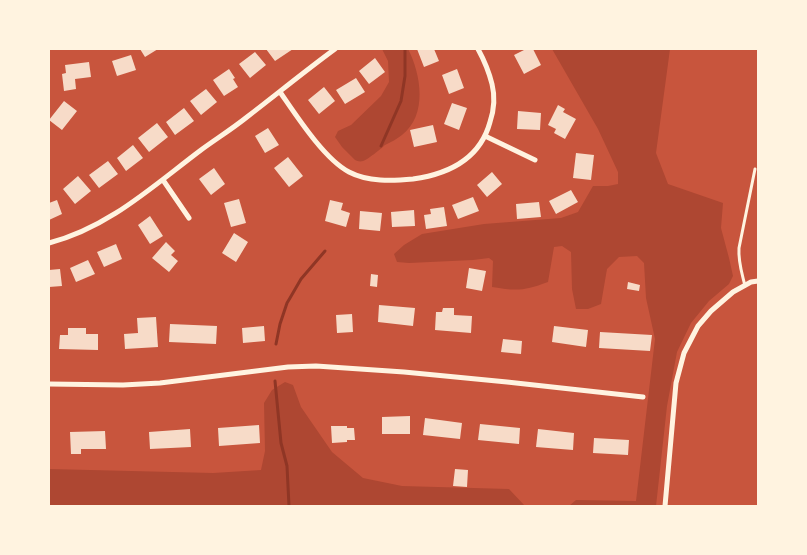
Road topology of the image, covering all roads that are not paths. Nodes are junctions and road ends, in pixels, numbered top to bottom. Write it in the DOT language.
graph roads {
  1 [pos="335,49"];
  2 [pos="478,49"];
  3 [pos="280,92"];
  4 [pos="485,136"];
  5 [pos="535,160"];
  6 [pos="755,169"];
  7 [pos="163,180"];
  8 [pos="189,218"];
  9 [pos="49,243"];
  10 [pos="758,281"];
  11 [pos="745,286"];
  12 [pos="49,384"];
  13 [pos="644,397"];
  14 [pos="665,506"];
  1 -- 3 [label="street"];
  2 -- 4 [label="street"];
  3 -- 4 [label="street"];
  3 -- 7 [label="street"];
  4 -- 5 [label="street"];
  6 -- 11 [label="lane"];
  7 -- 8 [label="street"];
  7 -- 9 [label="street"];
  10 -- 11 [label="street"];
  11 -- 14 [label="street"];
  12 -- 13 [label="street"];
}
